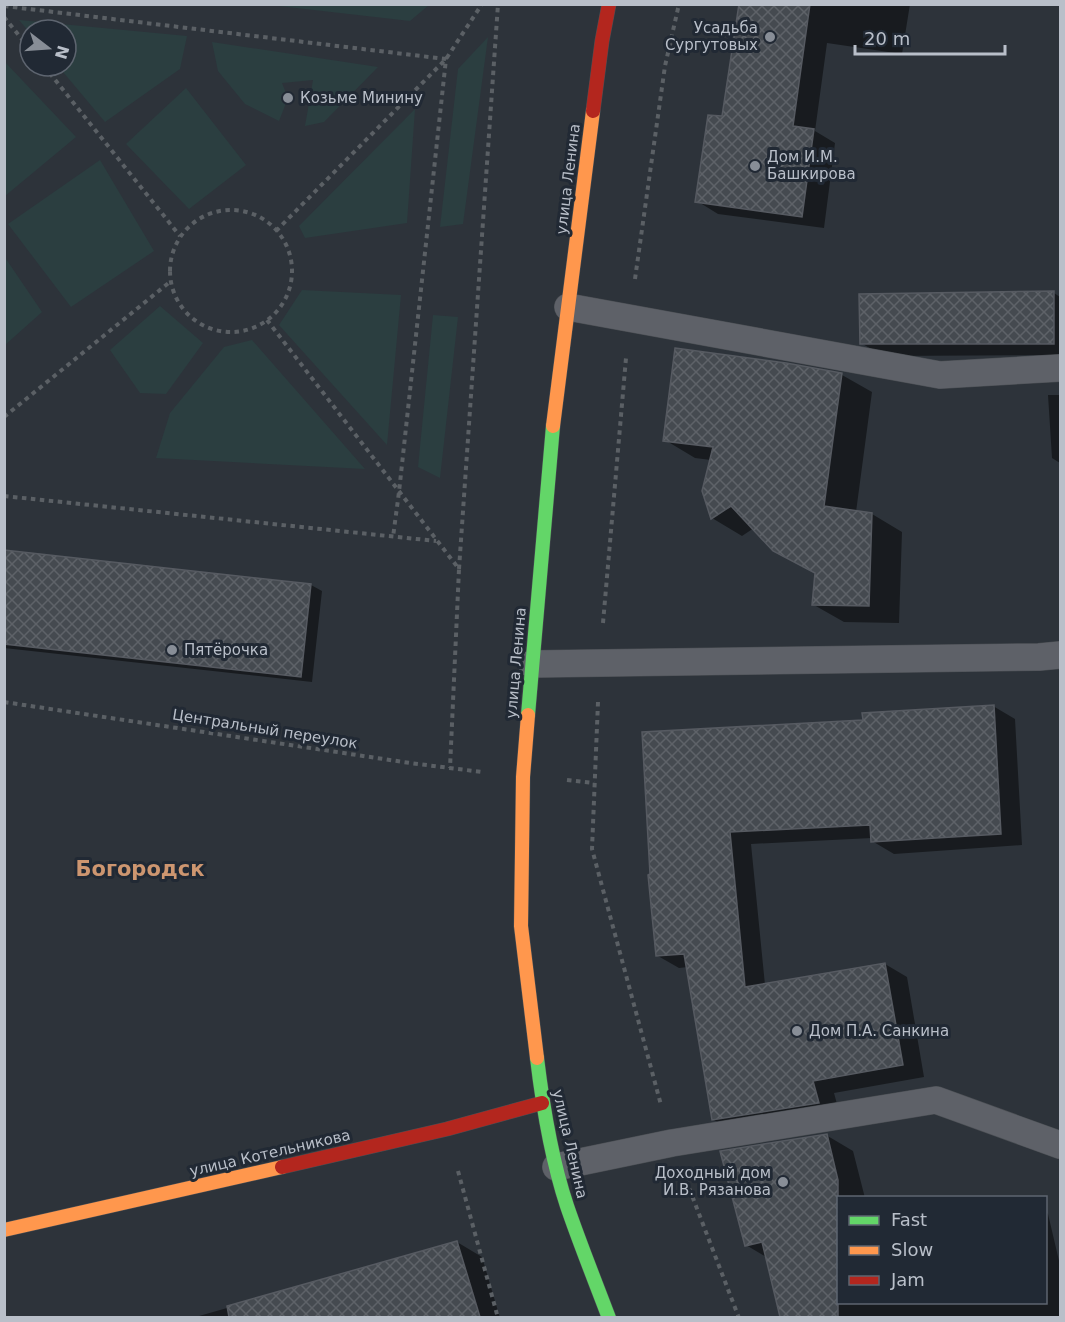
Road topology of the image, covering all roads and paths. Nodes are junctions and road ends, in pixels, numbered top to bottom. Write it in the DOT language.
graph roads {
  1 [pos="482,4"];
  2 [pos="498,4"];
  3 [pos="609,4"];
  4 [pos="679,4"];
  5 [pos="4,6"];
  6 [pos="4,17"];
  7 [pos="18,34"];
  8 [pos="446,59"];
  9 [pos="54,78"];
  10 [pos="276,231"];
  11 [pos="180,236"];
  12 [pos="171,280"];
  13 [pos="568,307"];
  14 [pos="629,318"];
  15 [pos="267,320"];
  16 [pos="1060,368"];
  17 [pos="4,417"];
  18 [pos="399,492"];
  19 [pos="4,496"];
  20 [pos="393,537"];
  21 [pos="437,541"];
  22 [pos="459,569"];
  23 [pos="1060,655"];
  24 [pos="532,664"];
  25 [pos="600,664"];
  26 [pos="4,702"];
  27 [pos="450,768"];
  28 [pos="523,777"];
  29 [pos="542,1102"];
  30 [pos="447,1129"];
  31 [pos="672,1143"];
  32 [pos="1060,1145"];
  33 [pos="556,1167"];
  34 [pos="4,1230"];
  35 [pos="498,1317"];
  36 [pos="609,1317"];
  37 [pos="739,1317"];
  1 -- 8 [label="path"];
  2 -- 22 [label="path"];
  3 -- 13 [label="main road, улица Ленина"];
  4 -- 14 [label="path"];
  5 -- 8 [label="path"];
  6 -- 7 [label="path"];
  8 -- 10 [label="path"];
  8 -- 18 [label="path"];
  9 -- 11 [label="path"];
  10 -- 11 [label="path"];
  10 -- 15 [label="path"];
  11 -- 12 [label="path"];
  12 -- 15 [label="path"];
  12 -- 17 [label="path"];
  13 -- 14 [label="lane"];
  13 -- 24 [label="main road, улица Ленина"];
  14 -- 16 [label="lane"];
  14 -- 25 [label="path"];
  15 -- 18 [label="path"];
  18 -- 20 [label="path"];
  18 -- 21 [label="path"];
  19 -- 20 [label="path"];
  20 -- 21 [label="path"];
  21 -- 22 [label="path"];
  22 -- 27 [label="path"];
  23 -- 25 [label="lane"];
  24 -- 25 [label="lane"];
  24 -- 28 [label="main road, улица Ленина"];
  25 -- 31 [label="path"];
  26 -- 27 [label="path, Центральный переулок"];
  27 -- 28 [label="path, Центральный переулок"];
  28 -- 29 [label="main road, улица Ленина"];
  29 -- 30 [label="main road, улица Котельникова"];
  29 -- 33 [label="main road, улица Ленина"];
  30 -- 34 [label="main road, улица Котельникова"];
  30 -- 35 [label="path"];
  31 -- 32 [label="lane"];
  31 -- 33 [label="lane"];
  31 -- 37 [label="path"];
  33 -- 36 [label="main road, улица Ленина"];
}
